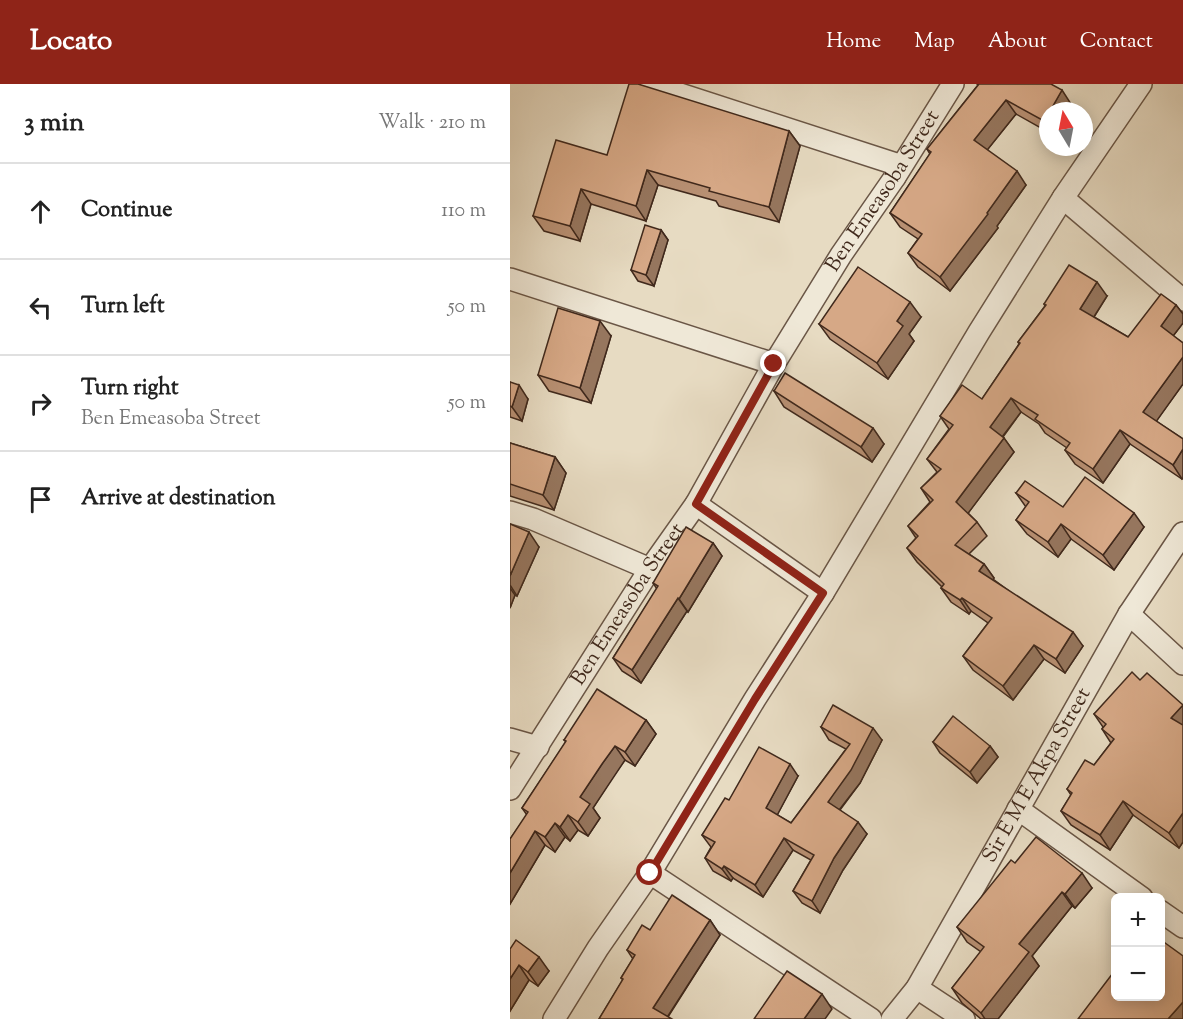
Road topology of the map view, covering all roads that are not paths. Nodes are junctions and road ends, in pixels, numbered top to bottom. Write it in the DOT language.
graph roads {
  1 [pos="649,84"];
  2 [pos="953,84"];
  3 [pos="1141,84"];
  4 [pos="894,177"];
  5 [pos="1063,198"];
  6 [pos="510,279"];
  7 [pos="1183,300"];
  8 [pos="774,364"];
  9 [pos="696,504"];
  10 [pos="510,512"];
  11 [pos="1183,533"];
  12 [pos="650,569"];
  13 [pos="823,593"];
  14 [pos="1129,614"];
  15 [pos="1183,664"];
  16 [pos="510,739"];
  17 [pos="538,747"];
  18 [pos="510,789"];
  19 [pos="1018,809"];
  20 [pos="650,873"];
  21 [pos="1136,893"];
  22 [pos="1165,914"];
  23 [pos="1183,927"];
  24 [pos="917,988"];
  25 [pos="554,1019"];
  26 [pos="871,1019"];
  27 [pos="892,1019"];
  28 [pos="964,1019"];
  1 -- 4 [label="street"];
  2 -- 4 [label="street, Ben Emeasoba Street"];
  3 -- 5 [label="street"];
  4 -- 8 [label="street, Ben Emeasoba Street"];
  5 -- 7 [label="street"];
  5 -- 13 [label="street"];
  6 -- 8 [label="street"];
  8 -- 9 [label="street, Ben Emeasoba Street"];
  9 -- 12 [label="street, Ben Emeasoba Street"];
  9 -- 13 [label="street"];
  10 -- 12 [label="street"];
  11 -- 14 [label="street, Sir E M E Akpa Street"];
  12 -- 17 [label="street, Ben Emeasoba Street"];
  13 -- 20 [label="street"];
  14 -- 15 [label="street"];
  14 -- 19 [label="street, Sir E M E Akpa Street"];
  16 -- 17 [label="street"];
  17 -- 18 [label="street, Ben Emeasoba Street"];
  19 -- 21 [label="street"];
  19 -- 24 [label="street, Sir E M E Akpa Street"];
  20 -- 25 [label="street"];
  20 -- 26 [label="street"];
  22 -- 23 [label="street"];
  24 -- 27 [label="street, Sir E M E Akpa Street"];
  24 -- 28 [label="street"];
}
